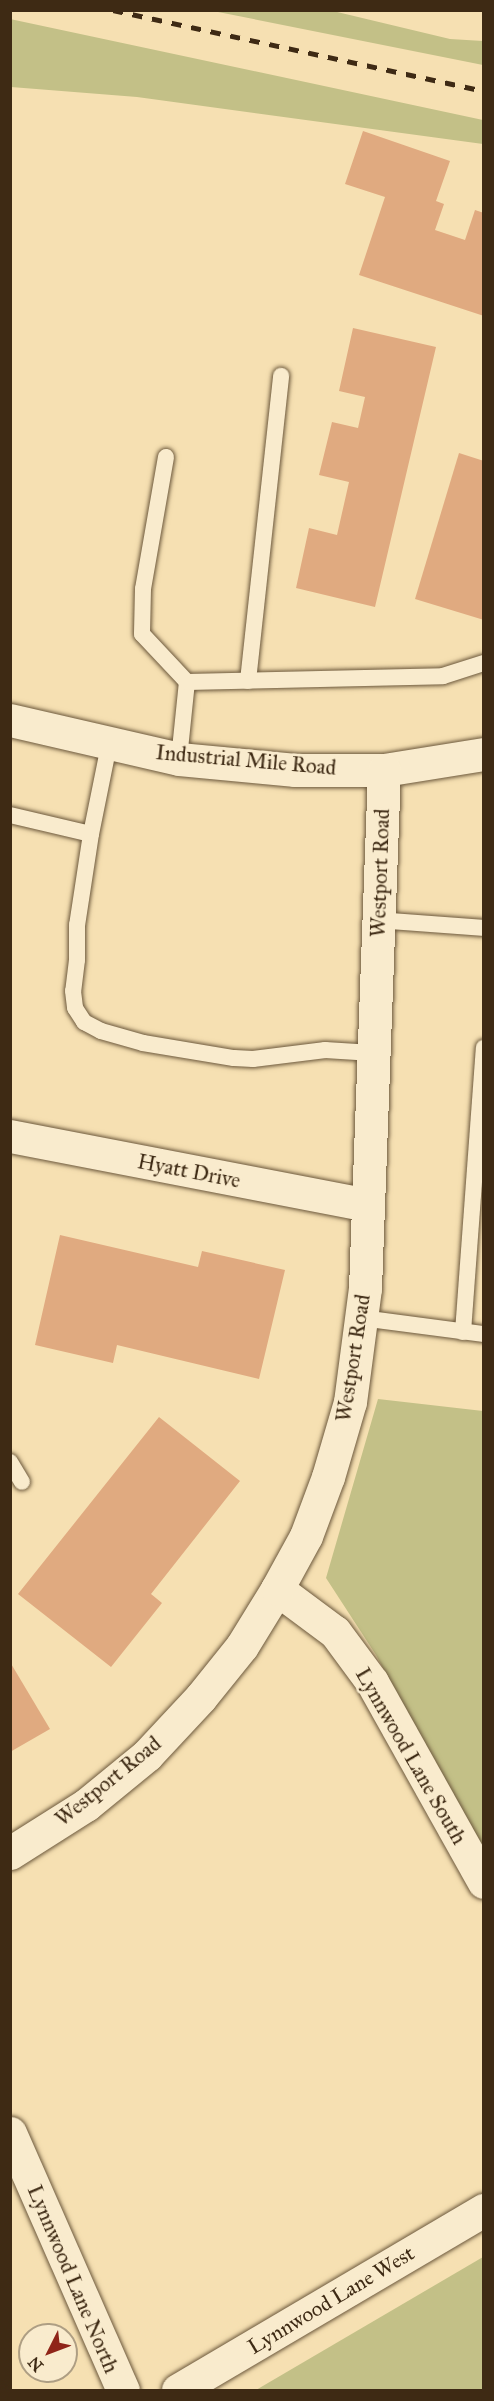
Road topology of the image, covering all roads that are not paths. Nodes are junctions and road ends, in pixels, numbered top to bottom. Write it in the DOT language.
graph roads {
  1 [pos="281,376"];
  2 [pos="166,457"];
  3 [pos="483,663"];
  4 [pos="248,681"];
  5 [pos="187,682"];
  6 [pos="10,720"];
  7 [pos="109,745"];
  8 [pos="483,754"];
  9 [pos="179,759"];
  10 [pos="384,770"];
  11 [pos="10,814"];
  12 [pos="91,834"];
  13 [pos="378,920"];
  14 [pos="483,928"];
  15 [pos="483,1048"];
  16 [pos="373,1053"];
  17 [pos="10,1136"];
  18 [pos="367,1205"];
  19 [pos="363,1318"];
  20 [pos="463,1332"];
  21 [pos="483,1334"];
  22 [pos="10,1462"];
  23 [pos="22,1482"];
  24 [pos="277,1589"];
  25 [pos="10,1853"];
  26 [pos="483,1882"];
  27 [pos="10,2133"];
  28 [pos="483,2210"];
  29 [pos="123,2391"];
  30 [pos="178,2391"];
  1 -- 4 [label="lane"];
  2 -- 5 [label="lane"];
  3 -- 4 [label="lane"];
  4 -- 5 [label="lane"];
  5 -- 9 [label="lane"];
  6 -- 7 [label="street, Industrial Mile Road"];
  7 -- 9 [label="street, Industrial Mile Road"];
  7 -- 12 [label="lane"];
  8 -- 10 [label="street, Industrial Mile Road"];
  9 -- 10 [label="street, Industrial Mile Road"];
  10 -- 13 [label="street, Westport Road"];
  11 -- 12 [label="lane"];
  12 -- 16 [label="lane"];
  13 -- 14 [label="lane"];
  13 -- 16 [label="street, Westport Road"];
  15 -- 20 [label="lane"];
  16 -- 18 [label="street, Westport Road"];
  17 -- 18 [label="street, Hyatt Drive"];
  18 -- 19 [label="street, Westport Road"];
  19 -- 20 [label="lane"];
  19 -- 24 [label="street, Westport Road"];
  20 -- 21 [label="lane"];
  22 -- 23 [label="lane"];
  24 -- 25 [label="street, Westport Road"];
  24 -- 26 [label="street, Lynnwood Lane South"];
  27 -- 29 [label="street, Lynnwood Lane North"];
  28 -- 30 [label="street, Lynnwood Lane West"];
}
